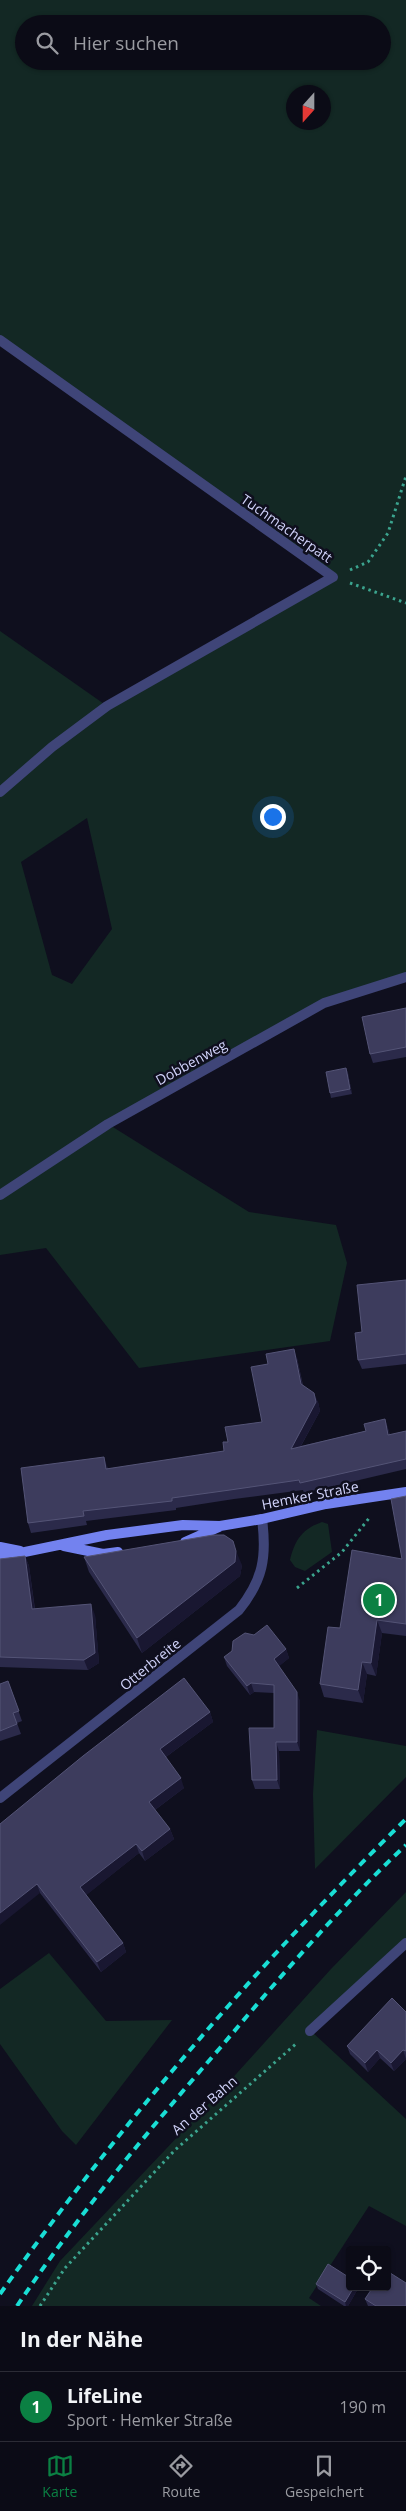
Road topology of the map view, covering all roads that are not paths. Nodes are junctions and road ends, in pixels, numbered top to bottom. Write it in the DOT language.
graph roads {
  1 [pos="0,340"];
  2 [pos="0,792"];
  3 [pos="406,977"];
  4 [pos="0,1195"];
  5 [pos="406,1492"];
  6 [pos="262,1519"];
  7 [pos="220,1526"];
  8 [pos="176,1544"];
  9 [pos="60,1545"];
  10 [pos="0,1547"];
  11 [pos="131,1551"];
  12 [pos="26,1552"];
  13 [pos="0,1557"];
  14 [pos="0,1798"];
  15 [pos="406,1943"];
  16 [pos="310,2031"];
  1 -- 2 [label="street, Tuchmacherpatt"];
  3 -- 4 [label="street, Dobbenweg"];
  5 -- 6 [label="main road, Hemker Straße"];
  6 -- 7 [label="main road, Hemker Straße"];
  6 -- 14 [label="street, Otterbreite"];
  7 -- 8 [label="main road, Hemker Straße"];
  7 -- 9 [label="main road, Hemker Straße"];
  9 -- 11 [label="main road, Hemker Straße"];
  9 -- 12 [label="main road, Hemker Straße"];
  10 -- 12 [label="main road, Hemker Straße"];
  12 -- 13 [label="main road, Hemker Straße"];
  15 -- 16 [label="street"];
}
